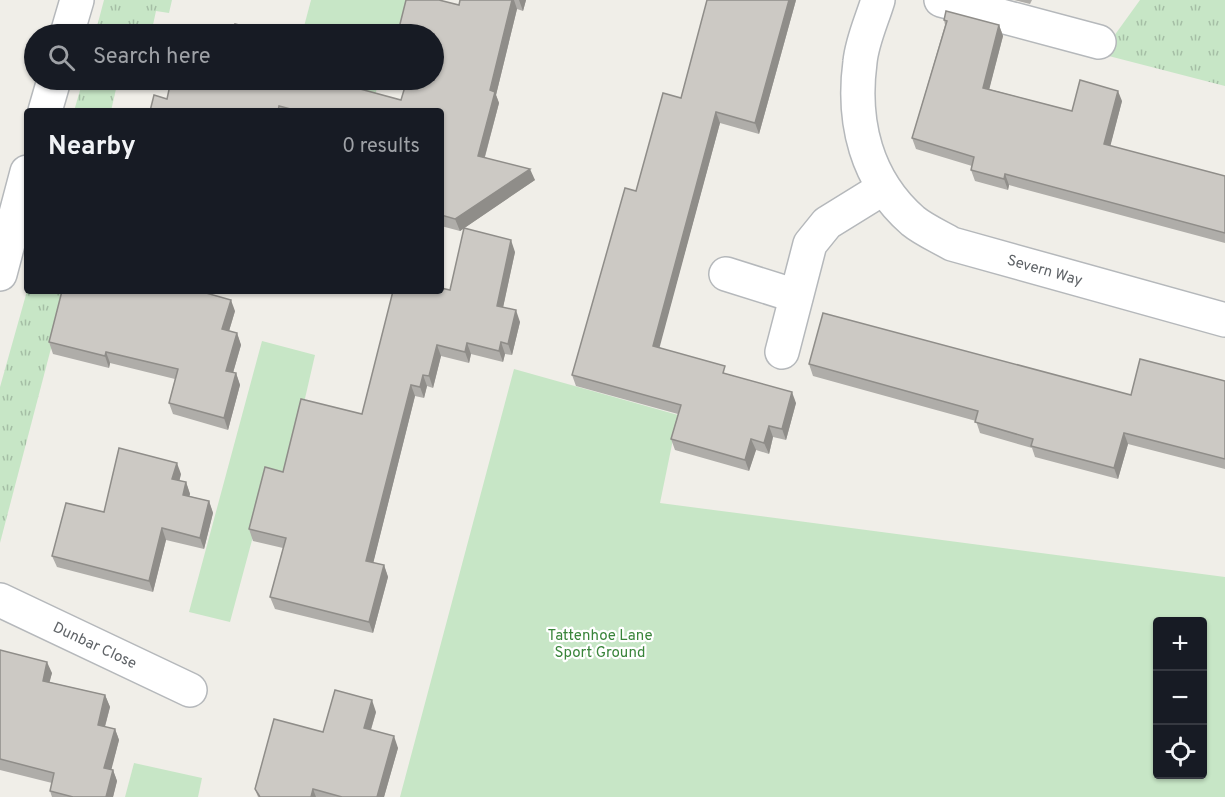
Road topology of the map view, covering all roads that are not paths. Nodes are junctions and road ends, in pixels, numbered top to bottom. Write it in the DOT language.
graph roads {
  1 [pos="77,0"];
  2 [pos="878,0"];
  3 [pos="942,0"];
  4 [pos="70,24"];
  5 [pos="1099,42"];
  6 [pos="51,90"];
  7 [pos="46,108"];
  8 [pos="24,183"];
  9 [pos="882,189"];
  10 [pos="0,274"];
  11 [pos="726,274"];
  12 [pos="796,296"];
  13 [pos="1225,320"];
  14 [pos="782,352"];
  15 [pos="0,600"];
  16 [pos="190,690"];
  1 -- 4 [label="street"];
  2 -- 9 [label="street, Severn Way"];
  3 -- 5 [label="street"];
  6 -- 7 [label="street"];
  8 -- 10 [label="street"];
  9 -- 12 [label="street"];
  9 -- 13 [label="street, Severn Way"];
  11 -- 12 [label="street"];
  12 -- 14 [label="street"];
  15 -- 16 [label="street, Dunbar Close"];
}
